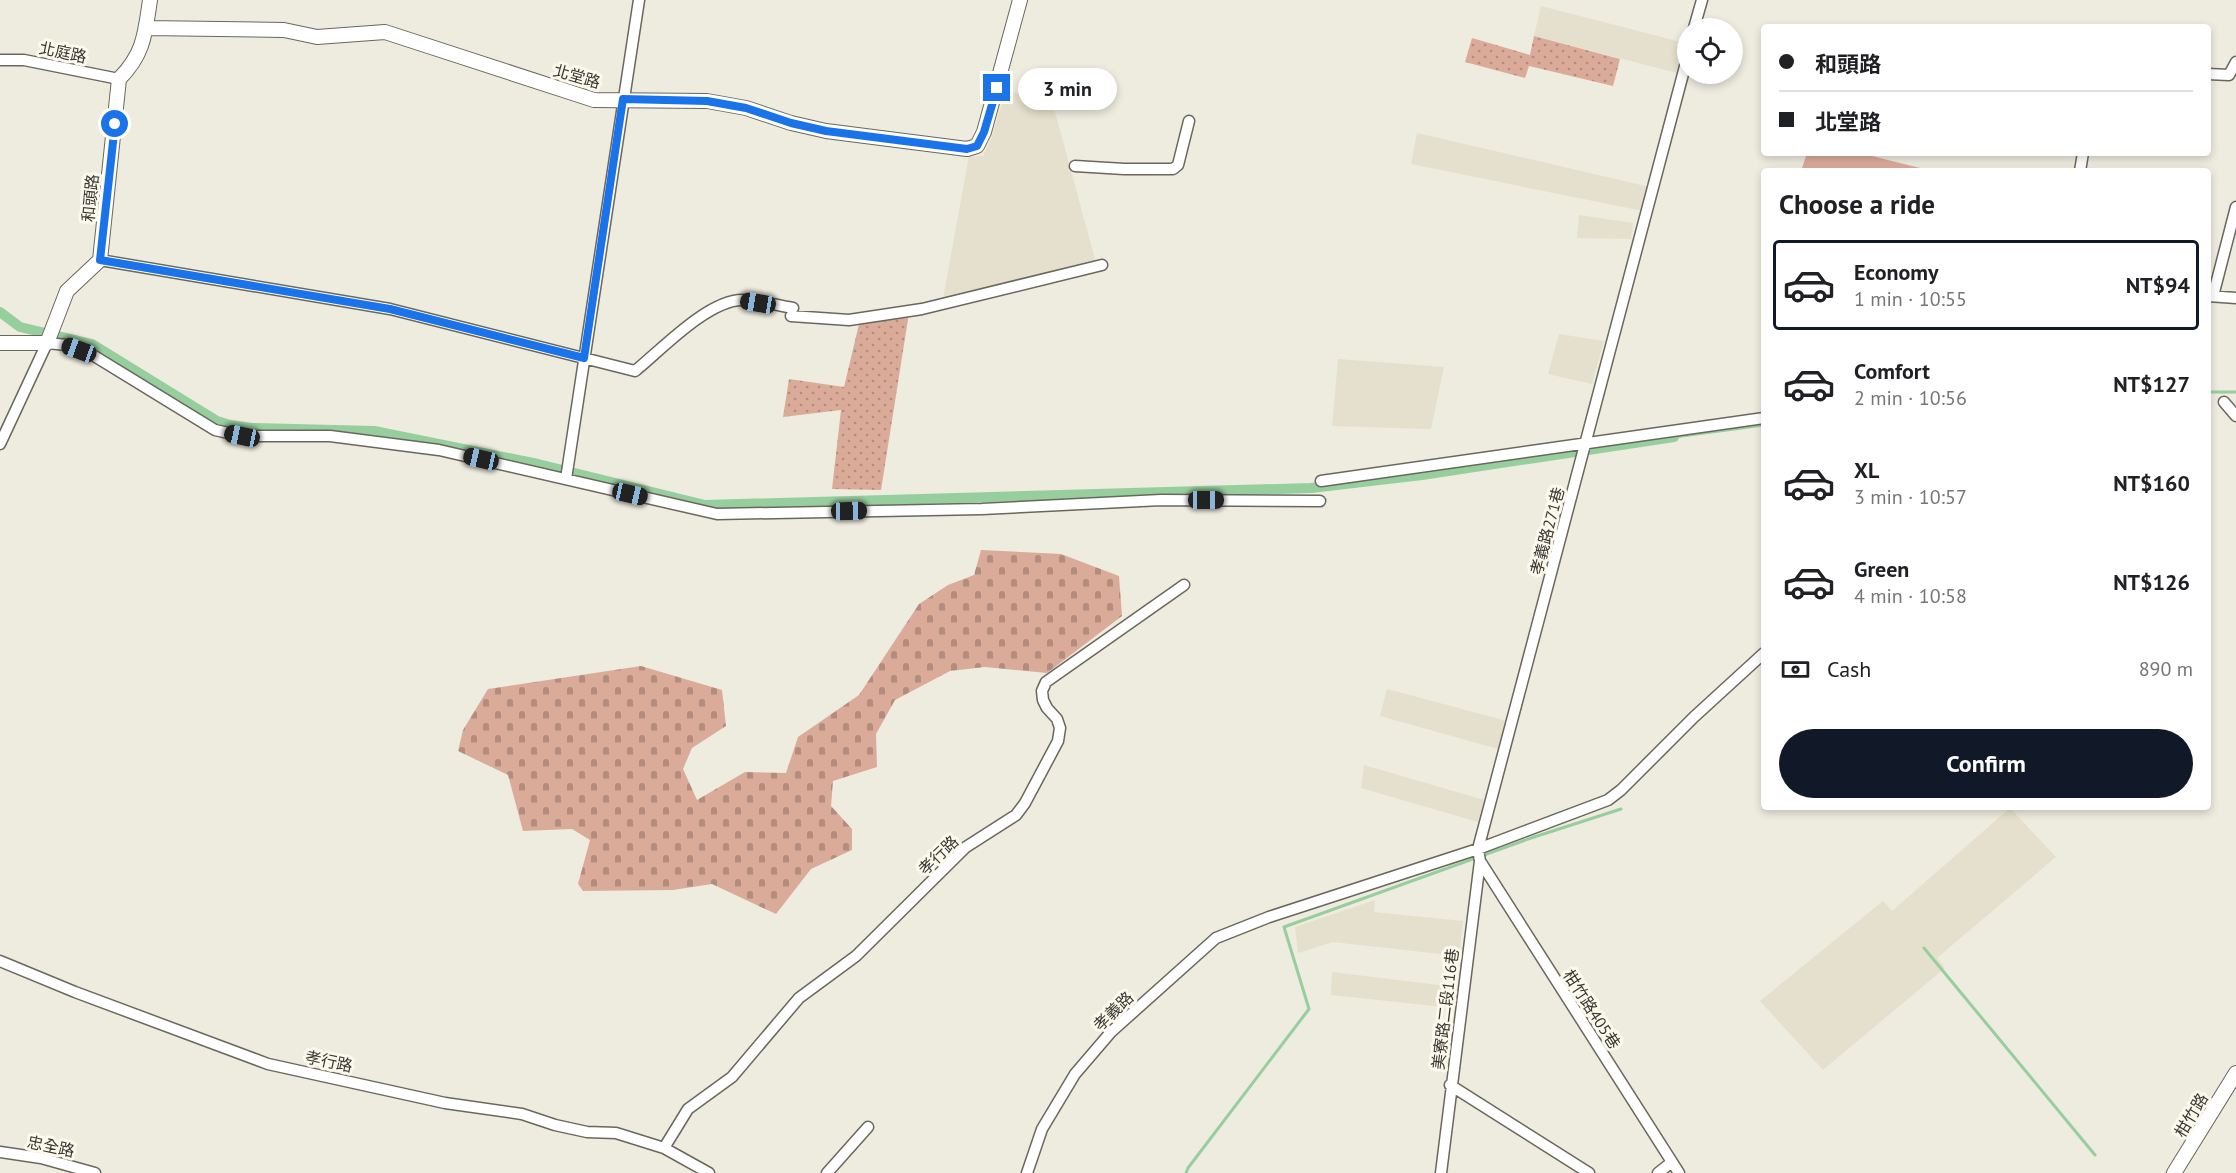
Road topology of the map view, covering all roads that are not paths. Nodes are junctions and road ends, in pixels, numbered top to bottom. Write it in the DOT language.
graph roads {
  1 [pos="150,0"];
  2 [pos="639,0"];
  3 [pos="1020,0"];
  4 [pos="1702,0"];
  5 [pos="1697,18"];
  6 [pos="146,28"];
  7 [pos="0,60"];
  8 [pos="2236,62"];
  9 [pos="2211,74"];
  10 [pos="119,79"];
  11 [pos="1680,84"];
  12 [pos="623,99"];
  13 [pos="1189,121"];
  14 [pos="1075,166"];
  15 [pos="2236,207"];
  16 [pos="100,260"];
  17 [pos="1102,265"];
  18 [pos="2211,293"];
  19 [pos="2211,296"];
  20 [pos="2236,298"];
  21 [pos="0,343"];
  22 [pos="47,344"];
  23 [pos="584,358"];
  24 [pos="2224,402"];
  25 [pos="2236,416"];
  26 [pos="1761,418"];
  27 [pos="1586,442"];
  28 [pos="0,444"];
  29 [pos="566,479"];
  30 [pos="1321,481"];
  31 [pos="1320,501"];
  32 [pos="1184,585"];
  33 [pos="1761,656"];
  34 [pos="1478,849"];
  35 [pos="1480,861"];
  36 [pos="0,961"];
  37 [pos="2236,1073"];
  38 [pos="1450,1085"];
  39 [pos="868,1127"];
  40 [pos="664,1148"];
  41 [pos="0,1152"];
  42 [pos="1672,1162"];
  43 [pos="95,1173"];
  44 [pos="709,1173"];
  45 [pos="827,1173"];
  46 [pos="1027,1173"];
  47 [pos="1441,1173"];
  48 [pos="1589,1173"];
  49 [pos="1658,1173"];
  50 [pos="1679,1173"];
  51 [pos="2174,1173"];
  1 -- 6 [label="street"];
  2 -- 12 [label="street"];
  3 -- 12 [label="street, 北堂路"];
  4 -- 5 [label="street"];
  6 -- 10 [label="street"];
  6 -- 12 [label="street, 北堂路"];
  7 -- 10 [label="street, 北庭路"];
  8 -- 9 [label="street"];
  10 -- 16 [label="street, 和頭路"];
  11 -- 27 [label="street, 孝義路271巷"];
  12 -- 23 [label="street"];
  13 -- 14 [label="street"];
  15 -- 18 [label="street"];
  16 -- 22 [label="street"];
  16 -- 23 [label="street"];
  17 -- 23 [label="street"];
  19 -- 20 [label="street"];
  21 -- 22 [label="street"];
  22 -- 28 [label="street"];
  22 -- 29 [label="street"];
  23 -- 29 [label="street"];
  24 -- 25 [label="street"];
  26 -- 27 [label="street"];
  27 -- 30 [label="street"];
  27 -- 34 [label="street, 孝義路271巷"];
  29 -- 31 [label="street"];
  32 -- 40 [label="street, 孝行路"];
  33 -- 34 [label="street, 孝義路"];
  34 -- 35 [label="street, 美寮路二段116巷"];
  34 -- 46 [label="street, 孝義路"];
  35 -- 38 [label="street, 美寮路二段116巷"];
  35 -- 42 [label="street, 柑竹路405巷"];
  36 -- 40 [label="street, 孝行路"];
  37 -- 51 [label="street, 柑竹路"];
  38 -- 47 [label="street, 美寮路二段116巷"];
  38 -- 48 [label="street"];
  39 -- 45 [label="street"];
  40 -- 44 [label="street, 孝行路"];
  41 -- 43 [label="street, 忠全路"];
  42 -- 49 [label="street"];
  42 -- 50 [label="street, 柑竹路405巷"];
}
